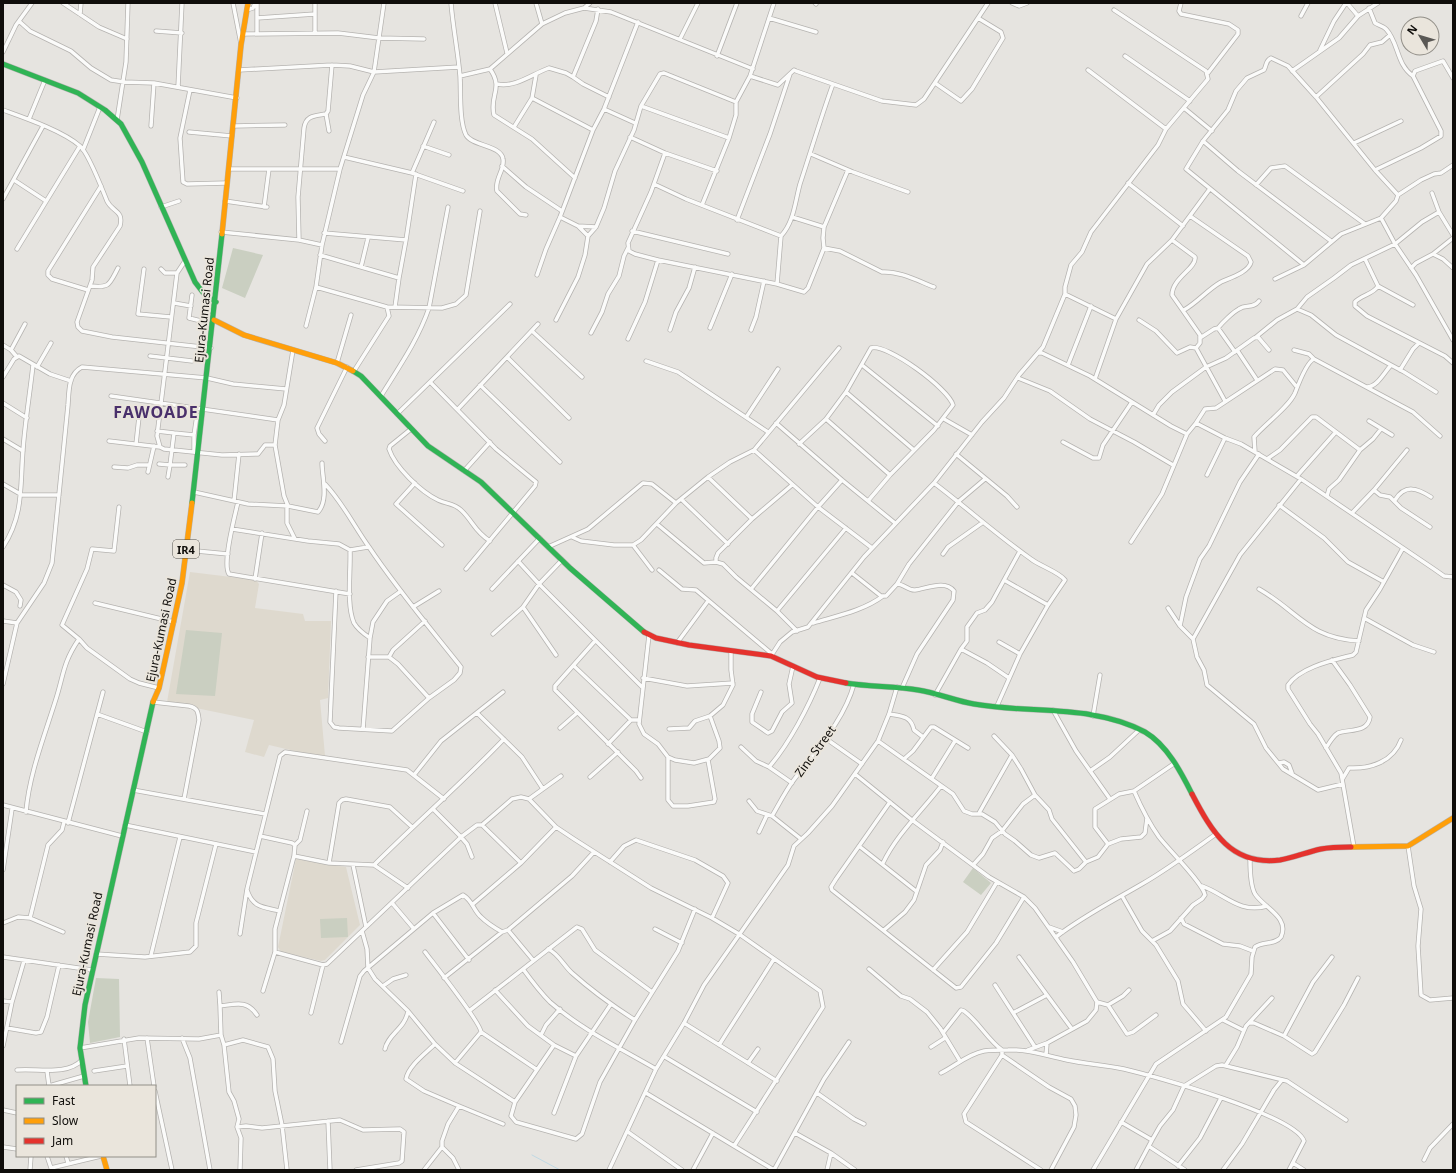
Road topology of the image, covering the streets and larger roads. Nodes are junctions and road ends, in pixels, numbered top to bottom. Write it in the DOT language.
graph roads {
  1 [pos="32,3"];
  2 [pos="63,3"];
  3 [pos="81,3"];
  4 [pos="128,3"];
  5 [pos="182,3"];
  6 [pos="233,3"];
  7 [pos="248,3"];
  8 [pos="256,3"];
  9 [pos="314,3"];
  10 [pos="384,3"];
  11 [pos="451,3"];
  12 [pos="495,3"];
  13 [pos="536,3"];
  14 [pos="590,3"];
  15 [pos="691,3"];
  16 [pos="736,3"];
  17 [pos="774,3"];
  18 [pos="988,3"];
  19 [pos="1012,3"];
  20 [pos="1027,3"];
  21 [pos="1182,3"];
  22 [pos="1308,3"];
  23 [pos="1346,3"];
  24 [pos="1378,3"];
  25 [pos="697,5"];
  26 [pos="584,8"];
  27 [pos="1369,8"];
  28 [pos="598,9"];
  29 [pos="247,10"];
  30 [pos="1114,10"];
  31 [pos="80,14"];
  32 [pos="315,14"];
  33 [pos="1301,16"];
  34 [pos="1358,16"];
  35 [pos="257,18"];
  36 [pos="769,18"];
  37 [pos="978,18"];
  38 [pos="20,22"];
  39 [pos="638,22"];
  40 [pos="542,24"];
  41 [pos="156,31"];
  42 [pos="816,32"];
  43 [pos="182,33"];
  44 [pos="257,33"];
  45 [pos="315,33"];
  46 [pos="243,34"];
  47 [pos="1390,35"];
  48 [pos="379,38"];
  49 [pos="127,39"];
  50 [pos="424,39"];
  51 [pos="680,39"];
  52 [pos="241,45"];
  53 [pos="1320,50"];
  54 [pos="3,52"];
  55 [pos="506,53"];
  56 [pos="717,56"];
  57 [pos="1125,56"];
  58 [pos="3,64"];
  59 [pos="332,65"];
  60 [pos="458,67"];
  61 [pos="490,69"];
  62 [pos="753,69"];
  63 [pos="239,70"];
  64 [pos="1088,70"];
  65 [pos="1292,71"];
  66 [pos="374,72"];
  67 [pos="1208,73"];
  68 [pos="790,74"];
  69 [pos="536,75"];
  70 [pos="460,76"];
  71 [pos="750,76"];
  72 [pos="1413,76"];
  73 [pos="573,77"];
  74 [pos="1453,78"];
  75 [pos="45,80"];
  76 [pos="124,82"];
  77 [pos="154,83"];
  78 [pos="935,83"];
  79 [pos="497,84"];
  80 [pos="833,84"];
  81 [pos="178,87"];
  82 [pos="190,90"];
  83 [pos="609,97"];
  84 [pos="1316,97"];
  85 [pos="237,98"];
  86 [pos="532,98"];
  87 [pos="1190,101"];
  88 [pos="736,102"];
  89 [pos="641,106"];
  90 [pos="100,107"];
  91 [pos="1184,108"];
  92 [pos="604,109"];
  93 [pos="3,110"];
  94 [pos="326,114"];
  95 [pos="29,120"];
  96 [pos="117,120"];
  97 [pos="1401,121"];
  98 [pos="434,122"];
  99 [pos="635,123"];
  100 [pos="284,125"];
  101 [pos="43,126"];
  102 [pos="151,126"];
  103 [pos="234,126"];
  104 [pos="514,127"];
  105 [pos="1166,129"];
  106 [pos="593,130"];
  107 [pos="329,131"];
  108 [pos="1212,131"];
  109 [pos="189,132"];
  110 [pos="232,136"];
  111 [pos="630,138"];
  112 [pos="729,138"];
  113 [pos="1203,141"];
  114 [pos="1354,143"];
  115 [pos="423,146"];
  116 [pos="82,148"];
  117 [pos="665,152"];
  118 [pos="811,154"];
  119 [pos="450,156"];
  120 [pos="344,157"];
  121 [pos="1453,165"];
  122 [pos="502,166"];
  123 [pos="229,169"];
  124 [pos="268,169"];
  125 [pos="302,169"];
  126 [pos="340,169"];
  127 [pos="848,170"];
  128 [pos="1375,170"];
  129 [pos="717,171"];
  130 [pos="414,174"];
  131 [pos="575,178"];
  132 [pos="14,180"];
  133 [pos="227,183"];
  134 [pos="1128,183"];
  135 [pos="654,184"];
  136 [pos="1256,185"];
  137 [pos="101,186"];
  138 [pos="1210,190"];
  139 [pos="463,191"];
  140 [pos="908,192"];
  141 [pos="1432,193"];
  142 [pos="1398,195"];
  143 [pos="3,199"];
  144 [pos="46,201"];
  145 [pos="179,201"];
  146 [pos="225,201"];
  147 [pos="702,205"];
  148 [pos="161,206"];
  149 [pos="448,207"];
  150 [pos="480,211"];
  151 [pos="562,211"];
  152 [pos="1440,212"];
  153 [pos="526,215"];
  154 [pos="1190,216"];
  155 [pos="560,217"];
  156 [pos="792,217"];
  157 [pos="1381,218"];
  158 [pos="737,220"];
  159 [pos="1365,224"];
  160 [pos="578,226"];
  161 [pos="1183,226"];
  162 [pos="596,227"];
  163 [pos="824,227"];
  164 [pos="632,231"];
  165 [pos="221,232"];
  166 [pos="324,233"];
  167 [pos="1453,235"];
  168 [pos="588,236"];
  169 [pos="781,236"];
  170 [pos="368,238"];
  171 [pos="1453,238"];
  172 [pos="299,240"];
  173 [pos="406,240"];
  174 [pos="1172,240"];
  175 [pos="1331,241"];
  176 [pos="1395,244"];
  177 [pos="322,245"];
  178 [pos="628,248"];
  179 [pos="824,248"];
  180 [pos="17,249"];
  181 [pos="728,254"];
  182 [pos="1433,254"];
  183 [pos="320,255"];
  184 [pos="1366,259"];
  185 [pos="658,260"];
  186 [pos="185,261"];
  187 [pos="1304,265"];
  188 [pos="361,267"];
  189 [pos="695,267"];
  190 [pos="118,268"];
  191 [pos="1411,268"];
  192 [pos="1453,268"];
  193 [pos="161,269"];
  194 [pos="144,270"];
  195 [pos="177,274"];
  196 [pos="732,274"];
  197 [pos="537,275"];
  198 [pos="399,278"];
  199 [pos="1275,278"];
  200 [pos="764,281"];
  201 [pos="777,284"];
  202 [pos="934,286"];
  203 [pos="1378,286"];
  204 [pos="316,287"];
  205 [pos="89,288"];
  206 [pos="1066,294"];
  207 [pos="192,295"];
  208 [pos="1259,301"];
  209 [pos="216,302"];
  210 [pos="174,303"];
  211 [pos="510,304"];
  212 [pos="1413,304"];
  213 [pos="191,306"];
  214 [pos="1091,306"];
  215 [pos="387,307"];
  216 [pos="395,307"];
  217 [pos="429,308"];
  218 [pos="1297,309"];
  219 [pos="1184,310"];
  220 [pos="351,315"];
  221 [pos="171,317"];
  222 [pos="1116,319"];
  223 [pos="214,320"];
  224 [pos="556,320"];
  225 [pos="1140,320"];
  226 [pos="201,321"];
  227 [pos="25,324"];
  228 [pos="538,324"];
  229 [pos="306,326"];
  230 [pos="710,328"];
  231 [pos="1218,328"];
  232 [pos="670,330"];
  233 [pos="751,330"];
  234 [pos="532,331"];
  235 [pos="592,333"];
  236 [pos="1256,337"];
  237 [pos="628,338"];
  238 [pos="1200,338"];
  239 [pos="1453,340"];
  240 [pos="1419,343"];
  241 [pos="51,344"];
  242 [pos="169,344"];
  243 [pos="3,345"];
  244 [pos="210,348"];
  245 [pos="839,348"];
  246 [pos="1196,348"];
  247 [pos="11,350"];
  248 [pos="293,350"];
  249 [pos="1269,350"];
  250 [pos="1294,350"];
  251 [pos="1236,351"];
  252 [pos="1039,353"];
  253 [pos="150,356"];
  254 [pos="17,357"];
  255 [pos="507,357"];
  256 [pos="166,358"];
  257 [pos="1314,359"];
  258 [pos="192,361"];
  259 [pos="646,361"];
  260 [pos="337,363"];
  261 [pos="1453,363"];
  262 [pos="862,365"];
  263 [pos="1068,365"];
  264 [pos="1390,365"];
  265 [pos="35,366"];
  266 [pos="1206,367"];
  267 [pos="347,368"];
  268 [pos="778,369"];
  269 [pos="5,370"];
  270 [pos="1400,370"];
  271 [pos="354,371"];
  272 [pos="164,373"];
  273 [pos="3,377"];
  274 [pos="582,377"];
  275 [pos="207,378"];
  276 [pos="1018,378"];
  277 [pos="1095,379"];
  278 [pos="1257,380"];
  279 [pos="71,381"];
  280 [pos="430,382"];
  281 [pos="480,385"];
  282 [pos="1296,386"];
  283 [pos="1366,387"];
  284 [pos="286,389"];
  285 [pos="846,392"];
  286 [pos="1436,392"];
  287 [pos="111,396"];
  288 [pos="381,396"];
  289 [pos="1225,401"];
  290 [pos="1132,402"];
  291 [pos="3,403"];
  292 [pos="161,403"];
  293 [pos="204,408"];
  294 [pos="458,409"];
  295 [pos="197,414"];
  296 [pos="397,414"];
  297 [pos="1153,415"];
  298 [pos="747,416"];
  299 [pos="139,417"];
  300 [pos="27,418"];
  301 [pos="569,418"];
  302 [pos="826,419"];
  303 [pos="944,419"];
  304 [pos="278,420"];
  305 [pos="1369,421"];
  306 [pos="776,422"];
  307 [pos="1196,424"];
  308 [pos="938,426"];
  309 [pos="410,429"];
  310 [pos="1381,429"];
  311 [pos="157,431"];
  312 [pos="1114,431"];
  313 [pos="768,432"];
  314 [pos="174,433"];
  315 [pos="1335,433"];
  316 [pos="194,434"];
  317 [pos="1187,434"];
  318 [pos="972,435"];
  319 [pos="1392,435"];
  320 [pos="1440,436"];
  321 [pos="1225,438"];
  322 [pos="3,439"];
  323 [pos="325,440"];
  324 [pos="109,441"];
  325 [pos="490,442"];
  326 [pos="1063,442"];
  327 [pos="136,444"];
  328 [pos="799,444"];
  329 [pos="276,445"];
  330 [pos="154,446"];
  331 [pos="160,447"];
  332 [pos="172,449"];
  333 [pos="754,450"];
  334 [pos="914,450"];
  335 [pos="1360,450"];
  336 [pos="1407,450"];
  337 [pos="23,451"];
  338 [pos="1255,452"];
  339 [pos="197,453"];
  340 [pos="239,454"];
  341 [pos="956,454"];
  342 [pos="1259,454"];
  343 [pos="1267,459"];
  344 [pos="560,462"];
  345 [pos="322,463"];
  346 [pos="159,464"];
  347 [pos="149,465"];
  348 [pos="170,465"];
  349 [pos="1173,465"];
  350 [pos="185,466"];
  351 [pos="114,467"];
  352 [pos="464,471"];
  353 [pos="148,472"];
  354 [pos="890,475"];
  355 [pos="1207,476"];
  356 [pos="1297,476"];
  357 [pos="168,477"];
  358 [pos="708,477"];
  359 [pos="985,479"];
  360 [pos="1301,479"];
  361 [pos="842,480"];
  362 [pos="415,483"];
  363 [pos="934,483"];
  364 [pos="3,484"];
  365 [pos="325,484"];
  366 [pos="792,485"];
  367 [pos="1374,490"];
  368 [pos="194,492"];
  369 [pos="22,495"];
  370 [pos="59,495"];
  371 [pos="1327,496"];
  372 [pos="1431,497"];
  373 [pos="681,499"];
  374 [pos="1395,500"];
  375 [pos="868,501"];
  376 [pos="959,501"];
  377 [pos="236,502"];
  378 [pos="676,503"];
  379 [pos="1279,505"];
  380 [pos="287,506"];
  381 [pos="119,507"];
  382 [pos="818,507"];
  383 [pos="1017,507"];
  384 [pos="513,512"];
  385 [pos="1352,513"];
  386 [pos="752,519"];
  387 [pos="895,523"];
  388 [pos="982,523"];
  389 [pos="657,524"];
  390 [pos="1430,527"];
  391 [pos="232,528"];
  392 [pos="846,528"];
  393 [pos="262,533"];
  394 [pos="572,537"];
  395 [pos="540,538"];
  396 [pos="296,539"];
  397 [pos="490,541"];
  398 [pos="1131,542"];
  399 [pos="728,544"];
  400 [pos="442,545"];
  401 [pos="633,545"];
  402 [pos="368,546"];
  403 [pos="3,547"];
  404 [pos="548,547"];
  405 [pos="872,548"];
  406 [pos="1403,548"];
  407 [pos="186,550"];
  408 [pos="350,550"];
  409 [pos="1020,551"];
  410 [pos="228,554"];
  411 [pos="943,554"];
  412 [pos="562,560"];
  413 [pos="518,561"];
  414 [pos="716,562"];
  415 [pos="466,569"];
  416 [pos="652,570"];
  417 [pos="659,570"];
  418 [pos="852,573"];
  419 [pos="1453,577"];
  420 [pos="255,578"];
  421 [pos="1004,580"];
  422 [pos="1384,582"];
  423 [pos="539,584"];
  424 [pos="897,584"];
  425 [pos="3,585"];
  426 [pos="752,588"];
  427 [pos="492,589"];
  428 [pos="1259,589"];
  429 [pos="336,591"];
  430 [pos="401,591"];
  431 [pos="439,591"];
  432 [pos="350,594"];
  433 [pos="883,596"];
  434 [pos="708,601"];
  435 [pos="96,603"];
  436 [pos="1048,605"];
  437 [pos="20,606"];
  438 [pos="413,607"];
  439 [pos="523,607"];
  440 [pos="1168,608"];
  441 [pos="778,611"];
  442 [pos="1364,618"];
  443 [pos="3,620"];
  444 [pos="424,621"];
  445 [pos="174,622"];
  446 [pos="812,623"];
  447 [pos="17,624"];
  448 [pos="1180,626"];
  449 [pos="797,631"];
  450 [pos="493,634"];
  451 [pos="649,634"];
  452 [pos="370,638"];
  453 [pos="79,639"];
  454 [pos="1193,639"];
  455 [pos="595,641"];
  456 [pos="1359,641"];
  457 [pos="999,642"];
  458 [pos="677,643"];
  459 [pos="961,649"];
  460 [pos="732,651"];
  461 [pos="1434,652"];
  462 [pos="1020,654"];
  463 [pos="556,655"];
  464 [pos="772,655"];
  465 [pos="368,657"];
  466 [pos="389,657"];
  467 [pos="1332,660"];
  468 [pos="574,666"];
  469 [pos="793,666"];
  470 [pos="1100,675"];
  471 [pos="643,678"];
  472 [pos="820,678"];
  473 [pos="1009,678"];
  474 [pos="733,683"];
  475 [pos="3,684"];
  476 [pos="854,684"];
  477 [pos="642,687"];
  478 [pos="900,687"];
  479 [pos="159,688"];
  480 [pos="103,692"];
  481 [pos="503,692"];
  482 [pos="761,692"];
  483 [pos="935,695"];
  484 [pos="429,698"];
  485 [pos="152,702"];
  486 [pos="996,706"];
  487 [pos="1053,710"];
  488 [pos="477,713"];
  489 [pos="577,713"];
  490 [pos="97,714"];
  491 [pos="889,714"];
  492 [pos="710,716"];
  493 [pos="1093,716"];
  494 [pos="631,720"];
  495 [pos="639,720"];
  496 [pos="363,728"];
  497 [pos="560,728"];
  498 [pos="669,730"];
  499 [pos="1139,730"];
  500 [pos="147,732"];
  501 [pos="994,736"];
  502 [pos="923,737"];
  503 [pos="825,738"];
  504 [pos="504,739"];
  505 [pos="878,740"];
  506 [pos="1401,740"];
  507 [pos="955,741"];
  508 [pos="608,744"];
  509 [pos="741,747"];
  510 [pos="968,748"];
  511 [pos="1326,748"];
  512 [pos="618,752"];
  513 [pos="1012,755"];
  514 [pos="668,757"];
  515 [pos="904,759"];
  516 [pos="708,760"];
  517 [pos="1175,763"];
  518 [pos="1279,763"];
  519 [pos="862,764"];
  520 [pos="769,767"];
  521 [pos="1090,771"];
  522 [pos="1292,773"];
  523 [pos="855,774"];
  524 [pos="414,775"];
  525 [pos="561,776"];
  526 [pos="590,777"];
  527 [pos="641,778"];
  528 [pos="932,778"];
  529 [pos="1343,778"];
  530 [pos="792,783"];
  531 [pos="1343,784"];
  532 [pos="941,786"];
  533 [pos="542,789"];
  534 [pos="133,790"];
  535 [pos="1134,791"];
  536 [pos="1035,796"];
  537 [pos="184,799"];
  538 [pos="444,799"];
  539 [pos="529,799"];
  540 [pos="1110,799"];
  541 [pos="749,801"];
  542 [pos="890,802"];
  543 [pos="3,805"];
  544 [pos="12,809"];
  545 [pos="433,809"];
  546 [pos="307,811"];
  547 [pos="26,812"];
  548 [pos="979,813"];
  549 [pos="265,814"];
  550 [pos="767,815"];
  551 [pos="772,816"];
  552 [pos="1147,818"];
  553 [pos="1453,818"];
  554 [pos="912,820"];
  555 [pos="66,822"];
  556 [pos="482,824"];
  557 [pos="125,825"];
  558 [pos="412,827"];
  559 [pos="556,827"];
  560 [pos="1002,831"];
  561 [pos="759,832"];
  562 [pos="1216,834"];
  563 [pos="122,836"];
  564 [pos="260,836"];
  565 [pos="180,837"];
  566 [pos="461,837"];
  567 [pos="801,839"];
  568 [pos="943,842"];
  569 [pos="216,844"];
  570 [pos="1108,844"];
  571 [pos="295,845"];
  572 [pos="859,846"];
  573 [pos="1408,846"];
  574 [pos="1354,847"];
  575 [pos="256,852"];
  576 [pos="594,852"];
  577 [pos="294,856"];
  578 [pos="472,857"];
  579 [pos="1250,859"];
  580 [pos="1180,860"];
  581 [pos="610,862"];
  582 [pos="1086,862"];
  583 [pos="329,863"];
  584 [pos="521,863"];
  585 [pos="883,863"];
  586 [pos="974,864"];
  587 [pos="353,865"];
  588 [pos="374,865"];
  589 [pos="3,870"];
  590 [pos="997,882"];
  591 [pos="1201,885"];
  592 [pos="408,888"];
  593 [pos="247,889"];
  594 [pos="916,890"];
  595 [pos="1122,896"];
  596 [pos="1024,897"];
  597 [pos="392,903"];
  598 [pos="473,904"];
  599 [pos="1267,906"];
  600 [pos="695,909"];
  601 [pos="280,911"];
  602 [pos="433,912"];
  603 [pos="30,918"];
  604 [pos="712,918"];
  605 [pos="1181,918"];
  606 [pos="3,922"];
  607 [pos="366,927"];
  608 [pos="1048,927"];
  609 [pos="414,929"];
  610 [pos="655,929"];
  611 [pos="508,930"];
  612 [pos="884,930"];
  613 [pos="362,931"];
  614 [pos="63,932"];
  615 [pos="502,932"];
  616 [pos="1063,932"];
  617 [pos="240,934"];
  618 [pos="739,934"];
  619 [pos="1056,937"];
  620 [pos="1152,940"];
  621 [pos="682,943"];
  622 [pos="548,949"];
  623 [pos="1253,951"];
  624 [pos="275,952"];
  625 [pos="425,952"];
  626 [pos="95,954"];
  627 [pos="151,955"];
  628 [pos="3,957"];
  629 [pos="1019,957"];
  630 [pos="1332,957"];
  631 [pos="774,959"];
  632 [pos="469,960"];
  633 [pos="533,960"];
  634 [pos="24,961"];
  635 [pos="59,965"];
  636 [pos="323,965"];
  637 [pos="368,968"];
  638 [pos="522,969"];
  639 [pos="869,969"];
  640 [pos="92,970"];
  641 [pos="933,970"];
  642 [pos="406,975"];
  643 [pos="444,978"];
  644 [pos="1358,978"];
  645 [pos="994,985"];
  646 [pos="382,986"];
  647 [pos="496,990"];
  648 [pos="1129,990"];
  649 [pos="263,991"];
  650 [pos="219,992"];
  651 [pos="652,992"];
  652 [pos="1047,995"];
  653 [pos="1272,998"];
  654 [pos="1453,998"];
  655 [pos="3,1001"];
  656 [pos="12,1002"];
  657 [pos="1097,1002"];
  658 [pos="611,1004"];
  659 [pos="1108,1005"];
  660 [pos="220,1006"];
  661 [pos="560,1009"];
  662 [pos="408,1011"];
  663 [pos="469,1011"];
  664 [pos="311,1013"];
  665 [pos="1013,1013"];
  666 [pos="1156,1015"];
  667 [pos="257,1016"];
  668 [pos="635,1020"];
  669 [pos="1223,1020"];
  670 [pos="684,1023"];
  671 [pos="1250,1024"];
  672 [pos="6,1028"];
  673 [pos="1072,1029"];
  674 [pos="1243,1030"];
  675 [pos="1206,1031"];
  676 [pos="481,1032"];
  677 [pos="591,1033"];
  678 [pos="943,1033"];
  679 [pos="221,1035"];
  680 [pos="541,1035"];
  681 [pos="4,1036"];
  682 [pos="1284,1036"];
  683 [pos="147,1038"];
  684 [pos="182,1038"];
  685 [pos="945,1038"];
  686 [pos="124,1039"];
  687 [pos="341,1042"];
  688 [pos="849,1042"];
  689 [pos="1047,1043"];
  690 [pos="435,1044"];
  691 [pos="224,1045"];
  692 [pos="554,1045"];
  693 [pos="719,1045"];
  694 [pos="3,1046"];
  695 [pos="931,1047"];
  696 [pos="80,1048"];
  697 [pos="621,1048"];
  698 [pos="1035,1048"];
  699 [pos="385,1049"];
  700 [pos="758,1049"];
  701 [pos="1028,1050"];
  702 [pos="1002,1052"];
  703 [pos="1046,1055"];
  704 [pos="576,1056"];
  705 [pos="665,1057"];
  706 [pos="82,1060"];
  707 [pos="960,1061"];
  708 [pos="455,1063"];
  709 [pos="748,1063"];
  710 [pos="1226,1065"];
  711 [pos="127,1066"];
  712 [pos="536,1069"];
  713 [pos="656,1069"];
  714 [pos="18,1070"];
  715 [pos="94,1071"];
  716 [pos="47,1072"];
  717 [pos="941,1073"];
  718 [pos="1148,1075"];
  719 [pos="84,1076"];
  720 [pos="1282,1080"];
  721 [pos="777,1081"];
  722 [pos="49,1085"];
  723 [pos="52,1085"];
  724 [pos="86,1085"];
  725 [pos="130,1085"];
  726 [pos="154,1085"];
  727 [pos="1184,1086"];
  728 [pos="646,1093"];
  729 [pos="817,1093"];
  730 [pos="156,1096"];
  731 [pos="1221,1098"];
  732 [pos="515,1102"];
  733 [pos="459,1106"];
  734 [pos="3,1110"];
  735 [pos="757,1112"];
  736 [pos="1261,1112"];
  737 [pos="16,1113"];
  738 [pos="554,1113"];
  739 [pos="1346,1120"];
  740 [pos="328,1121"];
  741 [pos="156,1122"];
  742 [pos="1121,1122"];
  743 [pos="161,1124"];
  744 [pos="503,1124"];
  745 [pos="864,1124"];
  746 [pos="1453,1124"];
  747 [pos="282,1125"];
  748 [pos="237,1127"];
  749 [pos="628,1132"];
  750 [pos="795,1133"];
  751 [pos="713,1134"];
  752 [pos="1152,1140"];
  753 [pos="734,1146"];
  754 [pos="3,1147"];
  755 [pos="442,1147"];
  756 [pos="1150,1147"];
  757 [pos="16,1149"];
  758 [pos="831,1153"];
  759 [pos="30,1157"];
  760 [pos="47,1157"];
  761 [pos="66,1157"];
  762 [pos="97,1157"];
  763 [pos="102,1157"];
  764 [pos="1424,1160"];
  765 [pos="68,1163"];
  766 [pos="1293,1163"];
  767 [pos="1178,1166"];
  768 [pos="60,1168"];
  769 [pos="30,1170"];
  770 [pos="107,1170"];
  771 [pos="172,1170"];
  772 [pos="210,1170"];
  773 [pos="240,1170"];
  774 [pos="287,1170"];
  775 [pos="330,1170"];
  776 [pos="356,1170"];
  777 [pos="424,1170"];
  778 [pos="459,1170"];
  779 [pos="609,1170"];
  780 [pos="682,1170"];
  781 [pos="693,1170"];
  782 [pos="774,1170"];
  783 [pos="827,1170"];
  784 [pos="855,1170"];
  785 [pos="1041,1170"];
  786 [pos="1051,1170"];
  787 [pos="1093,1170"];
  788 [pos="1136,1170"];
  789 [pos="1185,1170"];
  790 [pos="1223,1170"];
  791 [pos="1289,1170"];
  792 [pos="1304,1170"];
  1 -- 38 [label="street"];
  2 -- 31 [label="street"];
  3 -- 31 [label="street"];
  4 -- 49 [label="street"];
  5 -- 43 [label="street"];
  6 -- 52 [label="street"];
  7 -- 29 [label="street, Ejura-Kumasi Road / IR4"];
  8 -- 29 [label="street"];
  8 -- 35 [label="street"];
  9 -- 32 [label="street"];
  10 -- 48 [label="street"];
  11 -- 60 [label="street"];
  12 -- 55 [label="street"];
  13 -- 40 [label="street"];
  14 -- 26 [label="street"];
  15 -- 25 [label="street"];
  16 -- 56 [label="street"];
  17 -- 36 [label="street"];
  18 -- 37 [label="street"];
  19 -- 20 [label="street"];
  21 -- 67 [label="street"];
  22 -- 33 [label="street"];
  23 -- 34 [label="street"];
  23 -- 53 [label="street"];
  24 -- 27 [label="street"];
  25 -- 51 [label="street"];
  26 -- 28 [label="street"];
  26 -- 40 [label="street"];
  27 -- 34 [label="street"];
  27 -- 47 [label="street"];
  28 -- 39 [label="street"];
  28 -- 73 [label="street"];
  29 -- 46 [label="street, Ejura-Kumasi Road / IR4"];
  30 -- 67 [label="street"];
  31 -- 49 [label="street"];
  32 -- 35 [label="street"];
  32 -- 45 [label="street"];
  34 -- 53 [label="street"];
  35 -- 44 [label="street"];
  36 -- 42 [label="street"];
  36 -- 62 [label="street"];
  37 -- 78 [label="street"];
  37 -- 78 [label="street"];
  38 -- 54 [label="street"];
  38 -- 76 [label="street"];
  39 -- 51 [label="street"];
  39 -- 83 [label="street"];
  40 -- 55 [label="street"];
  41 -- 43 [label="street"];
  43 -- 81 [label="street"];
  44 -- 45 [label="street"];
  44 -- 46 [label="street"];
  45 -- 48 [label="street"];
  46 -- 52 [label="street, Ejura-Kumasi Road / IR4"];
  47 -- 72 [label="street"];
  47 -- 84 [label="street"];
  48 -- 50 [label="street"];
  48 -- 66 [label="street"];
  49 -- 76 [label="street"];
  51 -- 56 [label="street"];
  52 -- 63 [label="street, Ejura-Kumasi Road / IR4"];
  53 -- 65 [label="street"];
  55 -- 61 [label="street"];
  56 -- 62 [label="street"];
  57 -- 87 [label="street"];
  58 -- 75 [label="street"];
  59 -- 63 [label="street"];
  59 -- 66 [label="street"];
  59 -- 94 [label="street"];
  60 -- 66 [label="street"];
  60 -- 70 [label="street"];
  61 -- 70 [label="street"];
  61 -- 79 [label="street"];
  62 -- 71 [label="street"];
  63 -- 85 [label="street, Ejura-Kumasi Road / IR4"];
  64 -- 105 [label="street"];
  65 -- 84 [label="street"];
  65 -- 108 [label="street"];
  66 -- 120 [label="street"];
  67 -- 87 [label="street"];
  68 -- 71 [label="street"];
  68 -- 80 [label="street"];
  68 -- 158 [label="street"];
  69 -- 73 [label="street"];
  69 -- 79 [label="street"];
  69 -- 86 [label="street"];
  70 -- 122 [label="street"];
  71 -- 88 [label="street"];
  72 -- 74 [label="street"];
  72 -- 128 [label="street"];
  73 -- 83 [label="street"];
  75 -- 90 [label="street"];
  75 -- 95 [label="street"];
  76 -- 77 [label="street"];
  76 -- 96 [label="street"];
  77 -- 81 [label="street"];
  77 -- 102 [label="street"];
  78 -- 80 [label="street"];
  79 -- 104 [label="street"];
  80 -- 118 [label="street"];
  81 -- 82 [label="street"];
  82 -- 85 [label="street"];
  82 -- 133 [label="street"];
  83 -- 92 [label="street"];
  84 -- 114 [label="street"];
  85 -- 103 [label="street, Ejura-Kumasi Road / IR4"];
  86 -- 104 [label="street"];
  86 -- 106 [label="street"];
  87 -- 91 [label="street"];
  88 -- 89 [label="street"];
  88 -- 112 [label="street"];
  89 -- 99 [label="street"];
  89 -- 112 [label="street"];
  90 -- 96 [label="street"];
  90 -- 116 [label="street"];
  91 -- 105 [label="street"];
  91 -- 108 [label="street"];
  92 -- 99 [label="street"];
  92 -- 106 [label="street"];
  93 -- 95 [label="street"];
  94 -- 107 [label="street"];
  94 -- 125 [label="street"];
  95 -- 101 [label="street"];
  96 -- 148 [label="street"];
  97 -- 114 [label="street"];
  98 -- 115 [label="street"];
  99 -- 111 [label="street"];
  100 -- 103 [label="street"];
  101 -- 116 [label="street"];
  101 -- 132 [label="street"];
  103 -- 110 [label="street, Ejura-Kumasi Road / IR4"];
  104 -- 131 [label="street"];
  105 -- 134 [label="street"];
  106 -- 131 [label="street"];
  108 -- 113 [label="street"];
  109 -- 110 [label="street"];
  110 -- 123 [label="street, Ejura-Kumasi Road / IR4"];
  111 -- 117 [label="street"];
  111 -- 162 [label="street"];
  112 -- 129 [label="street"];
  113 -- 136 [label="street"];
  113 -- 138 [label="street"];
  114 -- 128 [label="street"];
  115 -- 119 [label="street"];
  115 -- 130 [label="street"];
  116 -- 137 [label="street"];
  116 -- 144 [label="street"];
  117 -- 129 [label="street"];
  117 -- 135 [label="street"];
  118 -- 127 [label="street"];
  118 -- 156 [label="street"];
  120 -- 126 [label="street"];
  120 -- 130 [label="street"];
  121 -- 142 [label="street"];
  122 -- 151 [label="street"];
  122 -- 153 [label="street"];
  123 -- 124 [label="street"];
  123 -- 133 [label="street, Ejura-Kumasi Road / IR4"];
  124 -- 125 [label="street"];
  124 -- 146 [label="street"];
  125 -- 126 [label="street"];
  125 -- 172 [label="street"];
  126 -- 166 [label="street"];
  127 -- 140 [label="street"];
  127 -- 163 [label="street"];
  128 -- 142 [label="street"];
  129 -- 147 [label="street"];
  130 -- 139 [label="street"];
  130 -- 173 [label="street"];
  131 -- 151 [label="street"];
  132 -- 143 [label="street"];
  132 -- 144 [label="street"];
  133 -- 146 [label="street, Ejura-Kumasi Road / IR4"];
  134 -- 161 [label="street"];
  134 -- 206 [label="street"];
  135 -- 147 [label="street"];
  135 -- 164 [label="street"];
  136 -- 159 [label="street"];
  136 -- 175 [label="street"];
  137 -- 205 [label="street"];
  137 -- 205 [label="street"];
  138 -- 154 [label="street"];
  138 -- 187 [label="street"];
  141 -- 152 [label="street"];
  142 -- 157 [label="street"];
  144 -- 180 [label="street"];
  145 -- 148 [label="street"];
  146 -- 165 [label="street, Ejura-Kumasi Road / IR4"];
  147 -- 158 [label="street"];
  148 -- 186 [label="street"];
  149 -- 217 [label="street"];
  150 -- 217 [label="street"];
  151 -- 155 [label="street"];
  152 -- 167 [label="street"];
  152 -- 176 [label="street"];
  154 -- 161 [label="street"];
  154 -- 219 [label="street"];
  155 -- 160 [label="street"];
  155 -- 197 [label="street"];
  156 -- 163 [label="street"];
  156 -- 169 [label="street"];
  157 -- 159 [label="street"];
  157 -- 176 [label="street"];
  158 -- 169 [label="street"];
  159 -- 175 [label="street"];
  160 -- 162 [label="street"];
  160 -- 168 [label="street"];
  161 -- 174 [label="street"];
  162 -- 168 [label="street"];
  163 -- 179 [label="street"];
  164 -- 178 [label="street"];
  164 -- 181 [label="street"];
  165 -- 172 [label="street"];
  165 -- 209 [label="street, Ejura-Kumasi Road / IR4"];
  166 -- 170 [label="street"];
  166 -- 177 [label="street"];
  168 -- 224 [label="street"];
  169 -- 201 [label="street"];
  170 -- 173 [label="street"];
  170 -- 188 [label="street"];
  171 -- 182 [label="street"];
  172 -- 177 [label="street"];
  173 -- 198 [label="street"];
  174 -- 219 [label="street"];
  174 -- 222 [label="street"];
  175 -- 187 [label="street"];
  176 -- 184 [label="street"];
  176 -- 191 [label="street"];
  177 -- 183 [label="street"];
  178 -- 185 [label="street"];
  178 -- 235 [label="street"];
  179 -- 201 [label="street"];
  179 -- 202 [label="street"];
  182 -- 191 [label="street"];
  182 -- 192 [label="street"];
  183 -- 188 [label="street"];
  183 -- 204 [label="street"];
  184 -- 203 [label="street"];
  184 -- 218 [label="street"];
  185 -- 189 [label="street"];
  185 -- 237 [label="street"];
  186 -- 195 [label="street"];
  186 -- 209 [label="street"];
  187 -- 199 [label="street"];
  188 -- 198 [label="street"];
  189 -- 196 [label="street"];
  189 -- 232 [label="street"];
  190 -- 205 [label="street"];
  191 -- 239 [label="street"];
  193 -- 195 [label="street"];
  194 -- 221 [label="street"];
  195 -- 210 [label="street"];
  196 -- 200 [label="street"];
  196 -- 230 [label="street"];
  198 -- 216 [label="street"];
  200 -- 201 [label="street"];
  200 -- 233 [label="street"];
  203 -- 212 [label="street"];
  203 -- 240 [label="street"];
  204 -- 215 [label="street"];
  204 -- 229 [label="street"];
  205 -- 242 [label="street"];
  206 -- 214 [label="street"];
  206 -- 252 [label="street"];
  207 -- 213 [label="street"];
  208 -- 231 [label="street"];
  209 -- 223 [label="street, Ejura-Kumasi Road / IR4"];
  210 -- 213 [label="street"];
  210 -- 221 [label="street"];
  211 -- 280 [label="street"];
  213 -- 226 [label="street"];
  214 -- 222 [label="street"];
  214 -- 263 [label="street"];
  215 -- 216 [label="street"];
  215 -- 271 [label="street"];
  216 -- 217 [label="street"];
  217 -- 288 [label="street"];
  218 -- 236 [label="street"];
  218 -- 264 [label="street"];
  219 -- 238 [label="street"];
  220 -- 260 [label="street"];
  221 -- 242 [label="street"];
  222 -- 277 [label="street"];
  223 -- 244 [label="street, Ejura-Kumasi Road / IR4"];
  223 -- 248 [label="street"];
  225 -- 246 [label="street"];
  227 -- 247 [label="street"];
  228 -- 234 [label="street"];
  231 -- 238 [label="street"];
  231 -- 251 [label="street"];
  234 -- 255 [label="street"];
  234 -- 274 [label="street"];
  236 -- 249 [label="street"];
  236 -- 251 [label="street"];
  238 -- 246 [label="street"];
  240 -- 261 [label="street"];
  240 -- 270 [label="street"];
  241 -- 265 [label="street"];
  242 -- 244 [label="street"];
  242 -- 256 [label="street"];
  243 -- 247 [label="street"];
  244 -- 275 [label="street, Ejura-Kumasi Road / IR4"];
  245 -- 306 [label="street"];
  246 -- 266 [label="street"];
  247 -- 254 [label="street"];
  248 -- 260 [label="street"];
  248 -- 284 [label="street"];
  250 -- 257 [label="street"];
  251 -- 266 [label="street"];
  251 -- 278 [label="street"];
  252 -- 263 [label="street"];
  252 -- 276 [label="street"];
  253 -- 256 [label="street"];
  254 -- 265 [label="street"];
  254 -- 269 [label="street"];
  255 -- 281 [label="street"];
  255 -- 301 [label="street"];
  256 -- 258 [label="street"];
  256 -- 272 [label="street"];
  257 -- 282 [label="street"];
  257 -- 283 [label="street"];
  259 -- 298 [label="street"];
  260 -- 267 [label="street"];
  262 -- 285 [label="street"];
  262 -- 303 [label="street"];
  262 -- 308 [label="street"];
  263 -- 277 [label="street"];
  264 -- 270 [label="street"];
  264 -- 283 [label="street"];
  265 -- 279 [label="street"];
  265 -- 300 [label="street"];
  266 -- 289 [label="street"];
  266 -- 297 [label="street"];
  267 -- 271 [label="street"];
  267 -- 323 [label="street"];
  268 -- 298 [label="street"];
  269 -- 273 [label="street"];
  270 -- 286 [label="street"];
  271 -- 288 [label="street"];
  272 -- 275 [label="street"];
  272 -- 279 [label="street"];
  272 -- 292 [label="street"];
  275 -- 284 [label="street"];
  275 -- 293 [label="street, Ejura-Kumasi Road / IR4"];
  276 -- 312 [label="street"];
  276 -- 318 [label="street"];
  277 -- 290 [label="street"];
  278 -- 282 [label="street"];
  278 -- 289 [label="street"];
  279 -- 370 [label="street"];
  280 -- 294 [label="street"];
  280 -- 296 [label="street"];
  281 -- 294 [label="street"];
  281 -- 344 [label="street"];
  282 -- 338 [label="street"];
  283 -- 320 [label="street"];
  284 -- 304 [label="street"];
  285 -- 302 [label="street"];
  285 -- 334 [label="street"];
  287 -- 292 [label="street"];
  288 -- 296 [label="street"];
  289 -- 307 [label="street"];
  290 -- 297 [label="street"];
  290 -- 312 [label="street"];
  291 -- 300 [label="street"];
  292 -- 293 [label="street"];
  292 -- 311 [label="street"];
  293 -- 304 [label="street"];
  293 -- 339 [label="street, Ejura-Kumasi Road / IR4"];
  294 -- 325 [label="street"];
  295 -- 316 [label="street"];
  296 -- 309 [label="street"];
  297 -- 317 [label="street"];
  298 -- 313 [label="street"];
  299 -- 327 [label="street"];
  300 -- 337 [label="street"];
  302 -- 328 [label="street"];
  302 -- 354 [label="street"];
  303 -- 308 [label="street"];
  303 -- 318 [label="street"];
  304 -- 329 [label="street"];
  305 -- 310 [label="street"];
  306 -- 313 [label="street"];
  306 -- 328 [label="street"];
  307 -- 317 [label="street"];
  307 -- 321 [label="street"];
  308 -- 334 [label="street"];
  309 -- 352 [label="street"];
  309 -- 362 [label="street"];
  310 -- 319 [label="street"];
  310 -- 335 [label="street"];
  311 -- 314 [label="street"];
  311 -- 331 [label="street"];
  312 -- 326 [label="street"];
  312 -- 349 [label="street"];
  313 -- 333 [label="street"];
  314 -- 316 [label="street"];
  314 -- 332 [label="street"];
  315 -- 335 [label="street"];
  315 -- 343 [label="street"];
  315 -- 356 [label="street"];
  316 -- 339 [label="street"];
  317 -- 349 [label="street"];
  318 -- 341 [label="street"];
  321 -- 338 [label="street"];
  321 -- 355 [label="street"];
  322 -- 337 [label="street"];
  324 -- 327 [label="street"];
  325 -- 352 [label="street"];
  325 -- 384 [label="street"];
  327 -- 330 [label="street"];
  328 -- 361 [label="street"];
  329 -- 340 [label="street"];
  329 -- 380 [label="street"];
  330 -- 331 [label="street"];
  330 -- 347 [label="street"];
  331 -- 332 [label="street"];
  332 -- 339 [label="street"];
  332 -- 348 [label="street"];
  333 -- 358 [label="street"];
  333 -- 366 [label="street"];
  334 -- 354 [label="street"];
  335 -- 371 [label="street"];
  336 -- 367 [label="street"];
  337 -- 369 [label="street"];
  338 -- 342 [label="street"];
  339 -- 340 [label="street"];
  339 -- 368 [label="street, Ejura-Kumasi Road / IR4"];
  340 -- 377 [label="street"];
  341 -- 359 [label="street"];
  341 -- 363 [label="street"];
  342 -- 343 [label="street"];
  342 -- 448 [label="street"];
  343 -- 356 [label="street"];
  345 -- 365 [label="street"];
  346 -- 348 [label="street"];
  347 -- 351 [label="street"];
  347 -- 353 [label="street"];
  348 -- 350 [label="street"];
  348 -- 357 [label="street"];
  349 -- 398 [label="street"];
  352 -- 384 [label="street"];
  354 -- 375 [label="street"];
  356 -- 360 [label="street"];
  358 -- 373 [label="street"];
  358 -- 386 [label="street"];
  359 -- 376 [label="street"];
  359 -- 383 [label="street"];
  360 -- 371 [label="street"];
  360 -- 379 [label="street"];
  361 -- 375 [label="street"];
  361 -- 382 [label="street"];
  362 -- 397 [label="street"];
  362 -- 400 [label="street"];
  363 -- 376 [label="street"];
  363 -- 387 [label="street"];
  364 -- 369 [label="street"];
  365 -- 380 [label="street"];
  365 -- 402 [label="street"];
  366 -- 382 [label="street"];
  366 -- 386 [label="street"];
  367 -- 374 [label="street"];
  367 -- 385 [label="street"];
  368 -- 377 [label="street"];
  368 -- 407 [label="street, Ejura-Kumasi Road / IR4"];
  369 -- 370 [label="street"];
  369 -- 403 [label="street"];
  370 -- 447 [label="street"];
  371 -- 385 [label="street"];
  372 -- 374 [label="street"];
  373 -- 378 [label="street"];
  373 -- 399 [label="street"];
  374 -- 390 [label="street"];
  375 -- 387 [label="street"];
  376 -- 388 [label="street"];
  376 -- 424 [label="street"];
  377 -- 380 [label="street"];
  377 -- 391 [label="street"];
  378 -- 389 [label="street"];
  378 -- 394 [label="street"];
  379 -- 422 [label="street"];
  379 -- 454 [label="street"];
  380 -- 396 [label="street"];
  381 -- 453 [label="street"];
  382 -- 392 [label="street"];
  382 -- 426 [label="street"];
  384 -- 395 [label="street"];
  384 -- 397 [label="street"];
  385 -- 406 [label="street"];
  386 -- 399 [label="street"];
  387 -- 405 [label="street"];
  388 -- 409 [label="street"];
  388 -- 411 [label="street"];
  389 -- 401 [label="street"];
  389 -- 414 [label="street"];
  391 -- 393 [label="street"];
  391 -- 410 [label="street"];
  392 -- 405 [label="street"];
  392 -- 441 [label="street"];
  393 -- 396 [label="street"];
  393 -- 420 [label="street"];
  394 -- 401 [label="street"];
  394 -- 404 [label="street"];
  395 -- 404 [label="street"];
  395 -- 413 [label="street"];
  396 -- 408 [label="street"];
  397 -- 415 [label="street"];
  399 -- 414 [label="street"];
  401 -- 416 [label="street"];
  402 -- 408 [label="street"];
  402 -- 430 [label="street"];
  404 -- 412 [label="street"];
  405 -- 418 [label="street"];
  406 -- 419 [label="street"];
  406 -- 422 [label="street"];
  407 -- 410 [label="street"];
  407 -- 445 [label="street, Ejura-Kumasi Road / IR4"];
  408 -- 432 [label="street"];
  409 -- 421 [label="street"];
  409 -- 436 [label="street"];
  410 -- 420 [label="street"];
  412 -- 423 [label="street"];
  412 -- 451 [label="street"];
  413 -- 423 [label="street"];
  413 -- 427 [label="street"];
  414 -- 426 [label="street"];
  417 -- 434 [label="street"];
  418 -- 433 [label="street"];
  418 -- 446 [label="street"];
  420 -- 429 [label="street"];
  421 -- 436 [label="street"];
  421 -- 459 [label="street"];
  422 -- 442 [label="street"];
  423 -- 439 [label="street"];
  423 -- 455 [label="street"];
  424 -- 433 [label="street"];
  424 -- 478 [label="street"];
  425 -- 437 [label="street"];
  426 -- 441 [label="street"];
  428 -- 456 [label="street"];
  429 -- 432 [label="street"];
  429 -- 496 [label="street"];
  430 -- 438 [label="street"];
  430 -- 452 [label="street"];
  431 -- 438 [label="street"];
  432 -- 452 [label="street"];
  433 -- 446 [label="street"];
  434 -- 458 [label="street"];
  434 -- 464 [label="street"];
  435 -- 445 [label="street"];
  436 -- 462 [label="street"];
  438 -- 444 [label="street"];
  439 -- 450 [label="street"];
  439 -- 463 [label="street"];
  440 -- 448 [label="street"];
  441 -- 449 [label="street"];
  442 -- 456 [label="street"];
  442 -- 461 [label="street"];
  443 -- 447 [label="street"];
  444 -- 466 [label="street"];
  444 -- 484 [label="street"];
  445 -- 479 [label="street, Ejura-Kumasi Road / IR4"];
  446 -- 449 [label="street"];
  447 -- 475 [label="street"];
  448 -- 454 [label="street"];
  449 -- 464 [label="street"];
  451 -- 458 [label="street"];
  451 -- 471 [label="street"];
  452 -- 465 [label="street"];
  453 -- 479 [label="street"];
  453 -- 547 [label="street"];
  454 -- 518 [label="street"];
  455 -- 468 [label="street"];
  455 -- 477 [label="street"];
  456 -- 467 [label="street"];
  457 -- 462 [label="street"];
  458 -- 460 [label="street"];
  459 -- 473 [label="street"];
  459 -- 483 [label="street"];
  460 -- 464 [label="street"];
  460 -- 474 [label="street"];
  462 -- 473 [label="street"];
  464 -- 469 [label="street"];
  465 -- 466 [label="street"];
  465 -- 496 [label="street"];
  466 -- 484 [label="street"];
  467 -- 511 [label="street"];
  467 -- 511 [label="street"];
  468 -- 489 [label="street"];
  468 -- 494 [label="street"];
  469 -- 472 [label="street"];
  469 -- 482 [label="street"];
  470 -- 493 [label="street"];
  471 -- 474 [label="street"];
  471 -- 477 [label="street"];
  472 -- 476 [label="street"];
  472 -- 520 [label="street"];
  473 -- 486 [label="street"];
  474 -- 492 [label="street"];
  476 -- 478 [label="street"];
  476 -- 503 [label="street, Zinc Street"];
  477 -- 495 [label="street"];
  478 -- 483 [label="street"];
  478 -- 491 [label="street"];
  479 -- 485 [label="street, Ejura-Kumasi Road / IR4"];
  480 -- 490 [label="street"];
  481 -- 488 [label="street"];
  483 -- 486 [label="street"];
  484 -- 496 [label="street"];
  485 -- 500 [label="street, Ejura-Kumasi Road / IR4"];
  485 -- 537 [label="street"];
  486 -- 487 [label="street"];
  487 -- 493 [label="street"];
  487 -- 521 [label="street"];
  488 -- 504 [label="street"];
  488 -- 524 [label="street"];
  489 -- 497 [label="street"];
  489 -- 508 [label="street"];
  490 -- 500 [label="street"];
  490 -- 555 [label="street"];
  491 -- 502 [label="street"];
  491 -- 505 [label="street"];
  492 -- 498 [label="street"];
  492 -- 516 [label="street"];
  493 -- 499 [label="street"];
  494 -- 495 [label="street"];
  494 -- 508 [label="street"];
  495 -- 514 [label="street"];
  499 -- 517 [label="street"];
  499 -- 521 [label="street"];
  500 -- 534 [label="street, Ejura-Kumasi Road / IR4"];
  501 -- 513 [label="street"];
  502 -- 507 [label="street"];
  502 -- 515 [label="street"];
  503 -- 519 [label="street"];
  503 -- 530 [label="street, Zinc Street"];
  504 -- 533 [label="street"];
  504 -- 538 [label="street"];
  505 -- 515 [label="street"];
  505 -- 519 [label="street"];
  506 -- 529 [label="street"];
  507 -- 510 [label="street"];
  507 -- 528 [label="street"];
  508 -- 512 [label="street"];
  509 -- 520 [label="street"];
  511 -- 529 [label="street"];
  512 -- 526 [label="street"];
  512 -- 527 [label="street"];
  513 -- 536 [label="street"];
  513 -- 548 [label="street"];
  514 -- 516 [label="street"];
  514 -- 516 [label="street"];
  515 -- 528 [label="street"];
  517 -- 535 [label="street"];
  517 -- 562 [label="street"];
  518 -- 522 [label="street"];
  518 -- 522 [label="street"];
  519 -- 523 [label="street"];
  520 -- 530 [label="street"];
  521 -- 540 [label="street"];
  522 -- 531 [label="street"];
  523 -- 542 [label="street"];
  523 -- 567 [label="street"];
  524 -- 538 [label="street"];
  524 -- 549 [label="street"];
  525 -- 533 [label="street"];
  528 -- 532 [label="street"];
  529 -- 531 [label="street"];
  530 -- 551 [label="street, Zinc Street"];
  531 -- 574 [label="street"];
  532 -- 548 [label="street"];
  532 -- 554 [label="street"];
  533 -- 539 [label="street"];
  534 -- 537 [label="street"];
  534 -- 557 [label="street, Ejura-Kumasi Road / IR4"];
  535 -- 540 [label="street"];
  535 -- 552 [label="street"];
  536 -- 560 [label="street"];
  536 -- 582 [label="street"];
  537 -- 549 [label="street"];
  538 -- 545 [label="street"];
  539 -- 556 [label="street"];
  539 -- 559 [label="street"];
  540 -- 570 [label="street"];
  541 -- 550 [label="street"];
  542 -- 554 [label="street"];
  542 -- 572 [label="street"];
  543 -- 544 [label="street"];
  544 -- 547 [label="street"];
  544 -- 589 [label="street"];
  545 -- 558 [label="street"];
  545 -- 566 [label="street"];
  546 -- 571 [label="street"];
  547 -- 555 [label="street"];
  548 -- 560 [label="street"];
  549 -- 564 [label="street"];
  550 -- 551 [label="street"];
  550 -- 561 [label="street"];
  551 -- 567 [label="street"];
  552 -- 570 [label="street"];
  552 -- 580 [label="street"];
  553 -- 573 [label="street"];
  554 -- 568 [label="street"];
  554 -- 585 [label="street"];
  555 -- 563 [label="street"];
  555 -- 603 [label="street"];
  556 -- 566 [label="street"];
  556 -- 584 [label="street"];
  557 -- 563 [label="street, Ejura-Kumasi Road / IR4"];
  557 -- 565 [label="street"];
  558 -- 583 [label="street"];
  558 -- 588 [label="street"];
  559 -- 576 [label="street"];
  559 -- 584 [label="street"];
  560 -- 582 [label="street"];
  560 -- 586 [label="street"];
  562 -- 579 [label="street"];
  562 -- 580 [label="street"];
  563 -- 626 [label="street, Ejura-Kumasi Road / IR4"];
  564 -- 571 [label="street"];
  564 -- 575 [label="street"];
  565 -- 569 [label="street"];
  565 -- 627 [label="street"];
  566 -- 578 [label="street"];
  566 -- 592 [label="street"];
  567 -- 618 [label="street"];
  568 -- 586 [label="street"];
  568 -- 594 [label="street"];
  569 -- 575 [label="street"];
  569 -- 627 [label="street"];
  570 -- 582 [label="street"];
  571 -- 577 [label="street"];
  572 -- 585 [label="street"];
  572 -- 612 [label="street"];
  573 -- 574 [label="street"];
  573 -- 654 [label="street"];
  574 -- 579 [label="street"];
  575 -- 593 [label="street"];
  576 -- 581 [label="street"];
  576 -- 611 [label="street"];
  577 -- 583 [label="street"];
  577 -- 601 [label="street"];
  579 -- 599 [label="street"];
  580 -- 591 [label="street"];
  580 -- 595 [label="street"];
  581 -- 600 [label="street"];
  581 -- 604 [label="street"];
  583 -- 587 [label="street"];
  584 -- 598 [label="street"];
  585 -- 594 [label="street"];
  586 -- 590 [label="street"];
  587 -- 588 [label="street"];
  587 -- 607 [label="street"];
  588 -- 592 [label="street"];
  590 -- 596 [label="street"];
  590 -- 641 [label="street"];
  591 -- 599 [label="street"];
  591 -- 605 [label="street"];
  592 -- 597 [label="street"];
  593 -- 601 [label="street"];
  593 -- 617 [label="street"];
  594 -- 612 [label="street"];
  595 -- 616 [label="street"];
  595 -- 620 [label="street"];
  596 -- 608 [label="street"];
  596 -- 641 [label="street"];
  597 -- 607 [label="street"];
  597 -- 609 [label="street"];
  598 -- 602 [label="street"];
  598 -- 615 [label="street"];
  599 -- 623 [label="street"];
  600 -- 604 [label="street"];
  600 -- 621 [label="street"];
  601 -- 624 [label="street"];
  602 -- 609 [label="street"];
  602 -- 632 [label="street"];
  603 -- 606 [label="street"];
  603 -- 614 [label="street"];
  604 -- 618 [label="street"];
  605 -- 620 [label="street"];
  605 -- 623 [label="street"];
  607 -- 613 [label="street"];
  608 -- 616 [label="street"];
  608 -- 619 [label="street"];
  609 -- 637 [label="street"];
  610 -- 621 [label="street"];
  611 -- 615 [label="street"];
  611 -- 633 [label="street"];
  612 -- 641 [label="street"];
  613 -- 636 [label="street"];
  613 -- 637 [label="street"];
  615 -- 632 [label="street"];
  616 -- 619 [label="street"];
  618 -- 631 [label="street"];
  618 -- 670 [label="street"];
  619 -- 657 [label="street"];
  620 -- 675 [label="street"];
  621 -- 651 [label="street"];
  622 -- 633 [label="street"];
  622 -- 651 [label="street"];
  622 -- 658 [label="street"];
  623 -- 669 [label="street"];
  624 -- 636 [label="street"];
  624 -- 649 [label="street"];
  625 -- 643 [label="street"];
  626 -- 627 [label="street"];
  626 -- 640 [label="street, Ejura-Kumasi Road / IR4"];
  628 -- 634 [label="street"];
  629 -- 652 [label="street"];
  630 -- 682 [label="street"];
  631 -- 693 [label="street"];
  631 -- 721 [label="street"];
  632 -- 643 [label="street"];
  633 -- 638 [label="street"];
  634 -- 635 [label="street"];
  634 -- 656 [label="street"];
  635 -- 640 [label="street"];
  635 -- 672 [label="street"];
  636 -- 664 [label="street"];
  637 -- 646 [label="street"];
  637 -- 687 [label="street"];
  638 -- 647 [label="street"];
  638 -- 661 [label="street"];
  639 -- 678 [label="street"];
  640 -- 696 [label="street, Ejura-Kumasi Road / IR4"];
  642 -- 646 [label="street"];
  643 -- 663 [label="street"];
  644 -- 682 [label="street"];
  645 -- 665 [label="street"];
  646 -- 662 [label="street"];
  647 -- 663 [label="street"];
  647 -- 680 [label="street"];
  648 -- 659 [label="street"];
  650 -- 660 [label="street"];
  651 -- 668 [label="street"];
  652 -- 665 [label="street"];
  652 -- 673 [label="street"];
  653 -- 671 [label="street"];
  655 -- 656 [label="street"];
  656 -- 672 [label="street"];
  657 -- 659 [label="street"];
  657 -- 673 [label="street"];
  658 -- 668 [label="street"];
  658 -- 677 [label="street"];
  659 -- 666 [label="street"];
  660 -- 667 [label="street"];
  660 -- 679 [label="street"];
  661 -- 677 [label="street"];
  661 -- 680 [label="street"];
  662 -- 690 [label="street"];
  662 -- 699 [label="street"];
  663 -- 676 [label="street"];
  665 -- 698 [label="street"];
  668 -- 697 [label="street"];
  669 -- 674 [label="street"];
  669 -- 675 [label="street"];
  670 -- 693 [label="street"];
  670 -- 705 [label="street"];
  671 -- 674 [label="street"];
  671 -- 682 [label="street"];
  672 -- 681 [label="street"];
  673 -- 689 [label="street"];
  674 -- 710 [label="street"];
  675 -- 718 [label="street"];
  676 -- 708 [label="street"];
  676 -- 712 [label="street"];
  677 -- 697 [label="street"];
  677 -- 704 [label="street"];
  678 -- 685 [label="street"];
  678 -- 702 [label="street"];
  679 -- 684 [label="street"];
  679 -- 691 [label="street"];
  680 -- 692 [label="street"];
  681 -- 694 [label="street"];
  683 -- 684 [label="street"];
  683 -- 686 [label="street"];
  683 -- 726 [label="street"];
  684 -- 772 [label="street"];
  685 -- 695 [label="street"];
  685 -- 707 [label="street"];
  686 -- 696 [label="street"];
  686 -- 711 [label="street"];
  688 -- 729 [label="street"];
  689 -- 698 [label="street"];
  689 -- 703 [label="street"];
  690 -- 708 [label="street"];
  690 -- 733 [label="street"];
  691 -- 747 [label="street"];
  691 -- 748 [label="street"];
  692 -- 704 [label="street"];
  692 -- 712 [label="street"];
  693 -- 709 [label="street"];
  696 -- 706 [label="street, Ejura-Kumasi Road / IR4"];
  697 -- 713 [label="street"];
  697 -- 732 [label="street"];
  698 -- 701 [label="street"];
  700 -- 709 [label="street"];
  701 -- 702 [label="street"];
  701 -- 703 [label="street"];
  702 -- 707 [label="street"];
  702 -- 785 [label="street"];
  702 -- 786 [label="street"];
  703 -- 718 [label="street"];
  704 -- 738 [label="street"];
  705 -- 713 [label="street"];
  705 -- 735 [label="street"];
  706 -- 716 [label="street"];
  706 -- 719 [label="street, Ejura-Kumasi Road / IR4"];
  707 -- 717 [label="street"];
  708 -- 732 [label="street"];
  709 -- 721 [label="street"];
  710 -- 720 [label="street"];
  710 -- 727 [label="street"];
  711 -- 715 [label="street"];
  711 -- 725 [label="street"];
  712 -- 732 [label="street"];
  713 -- 728 [label="street"];
  714 -- 716 [label="street"];
  716 -- 722 [label="street"];
  718 -- 727 [label="street"];
  718 -- 742 [label="street"];
  719 -- 723 [label="street"];
  719 -- 724 [label="street, Ejura-Kumasi Road / IR4"];
  720 -- 736 [label="street"];
  720 -- 739 [label="street"];
  721 -- 735 [label="street"];
  727 -- 731 [label="street"];
  727 -- 752 [label="street"];
  728 -- 749 [label="street"];
  728 -- 751 [label="street"];
  729 -- 745 [label="street"];
  729 -- 750 [label="street"];
  730 -- 743 [label="street"];
  731 -- 736 [label="street"];
  731 -- 767 [label="street"];
  733 -- 744 [label="street"];
  733 -- 755 [label="street"];
  734 -- 737 [label="street"];
  735 -- 753 [label="street"];
  736 -- 766 [label="street"];
  736 -- 790 [label="street"];
  740 -- 747 [label="street"];
  740 -- 775 [label="street"];
  740 -- 776 [label="street"];
  741 -- 743 [label="street"];
  742 -- 752 [label="street"];
  742 -- 787 [label="street"];
  743 -- 771 [label="street"];
  746 -- 764 [label="street"];
  747 -- 748 [label="street"];
  747 -- 774 [label="street"];
  748 -- 773 [label="street"];
  749 -- 779 [label="street"];
  749 -- 780 [label="street"];
  750 -- 758 [label="street"];
  750 -- 782 [label="street"];
  751 -- 753 [label="street"];
  751 -- 781 [label="street"];
  752 -- 756 [label="street"];
  753 -- 782 [label="street"];
  754 -- 757 [label="street"];
  755 -- 777 [label="street"];
  755 -- 778 [label="street"];
  756 -- 767 [label="street"];
  756 -- 788 [label="street"];
  758 -- 783 [label="street"];
  758 -- 784 [label="street"];
  759 -- 769 [label="street"];
  760 -- 768 [label="street"];
  761 -- 765 [label="street"];
  762 -- 765 [label="street"];
  763 -- 770 [label="street"];
  765 -- 768 [label="street"];
  766 -- 791 [label="street"];
  766 -- 792 [label="street"];
  767 -- 789 [label="street"];
}
